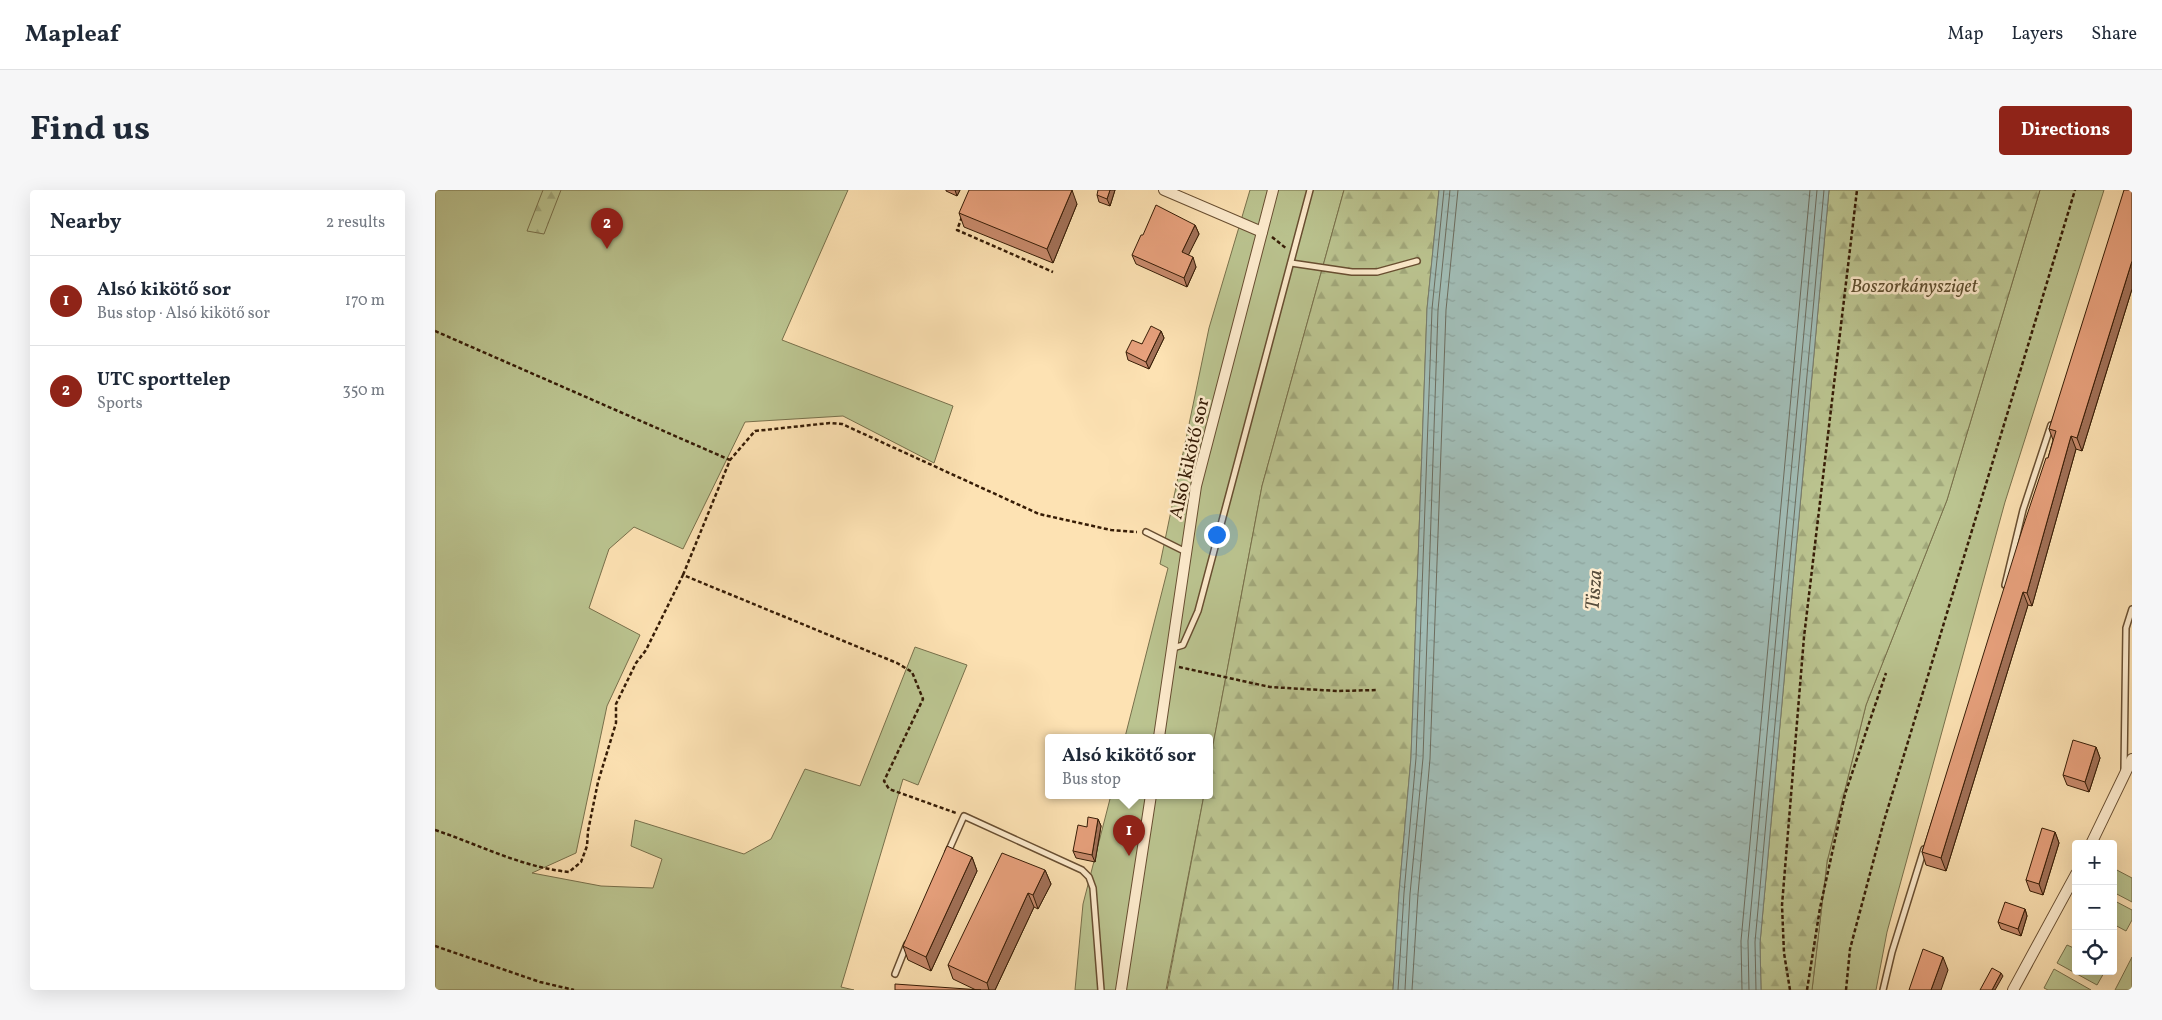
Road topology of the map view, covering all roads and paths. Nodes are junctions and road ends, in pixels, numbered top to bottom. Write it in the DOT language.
graph roads {
  1 [pos="1164,190"];
  2 [pos="1273,190"];
  3 [pos="1310,190"];
  4 [pos="1857,190"];
  5 [pos="2075,190"];
  6 [pos="963,214"];
  7 [pos="1262,232"];
  8 [pos="1293,255"];
  9 [pos="1417,261"];
  10 [pos="1291,263"];
  11 [pos="1053,272"];
  12 [pos="435,331"];
  13 [pos="2053,416"];
  14 [pos="730,460"];
  15 [pos="1146,532"];
  16 [pos="1186,552"];
  17 [pos="683,575"];
  18 [pos="2003,591"];
  19 [pos="2132,609"];
  20 [pos="1173,648"];
  21 [pos="1170,666"];
  22 [pos="1886,674"];
  23 [pos="1377,690"];
  24 [pos="1159,734"];
  25 [pos="2132,759"];
  26 [pos="2124,776"];
  27 [pos="1150,799"];
  28 [pos="964,816"];
  29 [pos="435,830"];
  30 [pos="2093,840"];
  31 [pos="1925,846"];
  32 [pos="943,861"];
  33 [pos="2072,881"];
  34 [pos="910,939"];
  35 [pos="435,946"];
  36 [pos="895,974"];
  37 [pos="574,990"];
  38 [pos="1101,990"];
  39 [pos="1121,990"];
  40 [pos="1790,990"];
  41 [pos="1807,990"];
  42 [pos="1845,990"];
  43 [pos="1883,990"];
  44 [pos="2013,990"];
  1 -- 7 [label="street"];
  2 -- 7 [label="street, Alsó kikötő sor"];
  3 -- 8 [label="lane"];
  4 -- 40 [label="path"];
  5 -- 42 [label="path"];
  6 -- 11 [label="path"];
  7 -- 8 [label="path"];
  7 -- 16 [label="street, Alsó kikötő sor"];
  8 -- 10 [label="lane"];
  9 -- 10 [label="lane"];
  10 -- 20 [label="lane"];
  12 -- 14 [label="path"];
  13 -- 18 [label="lane"];
  14 -- 15 [label="path"];
  14 -- 17 [label="path"];
  15 -- 16 [label="lane"];
  16 -- 20 [label="street, Alsó kikötő sor"];
  17 -- 28 [label="path"];
  17 -- 29 [label="path"];
  19 -- 26 [label="lane"];
  20 -- 21 [label="street, Alsó kikötő sor"];
  21 -- 23 [label="path"];
  21 -- 24 [label="street, Alsó kikötő sor"];
  22 -- 41 [label="path"];
  25 -- 26 [label="street"];
  26 -- 30 [label="street"];
  27 -- 39 [label="street"];
  28 -- 32 [label="lane"];
  28 -- 38 [label="lane"];
  31 -- 43 [label="lane"];
  33 -- 44 [label="street"];
  34 -- 36 [label="lane"];
  35 -- 37 [label="path"];
}
